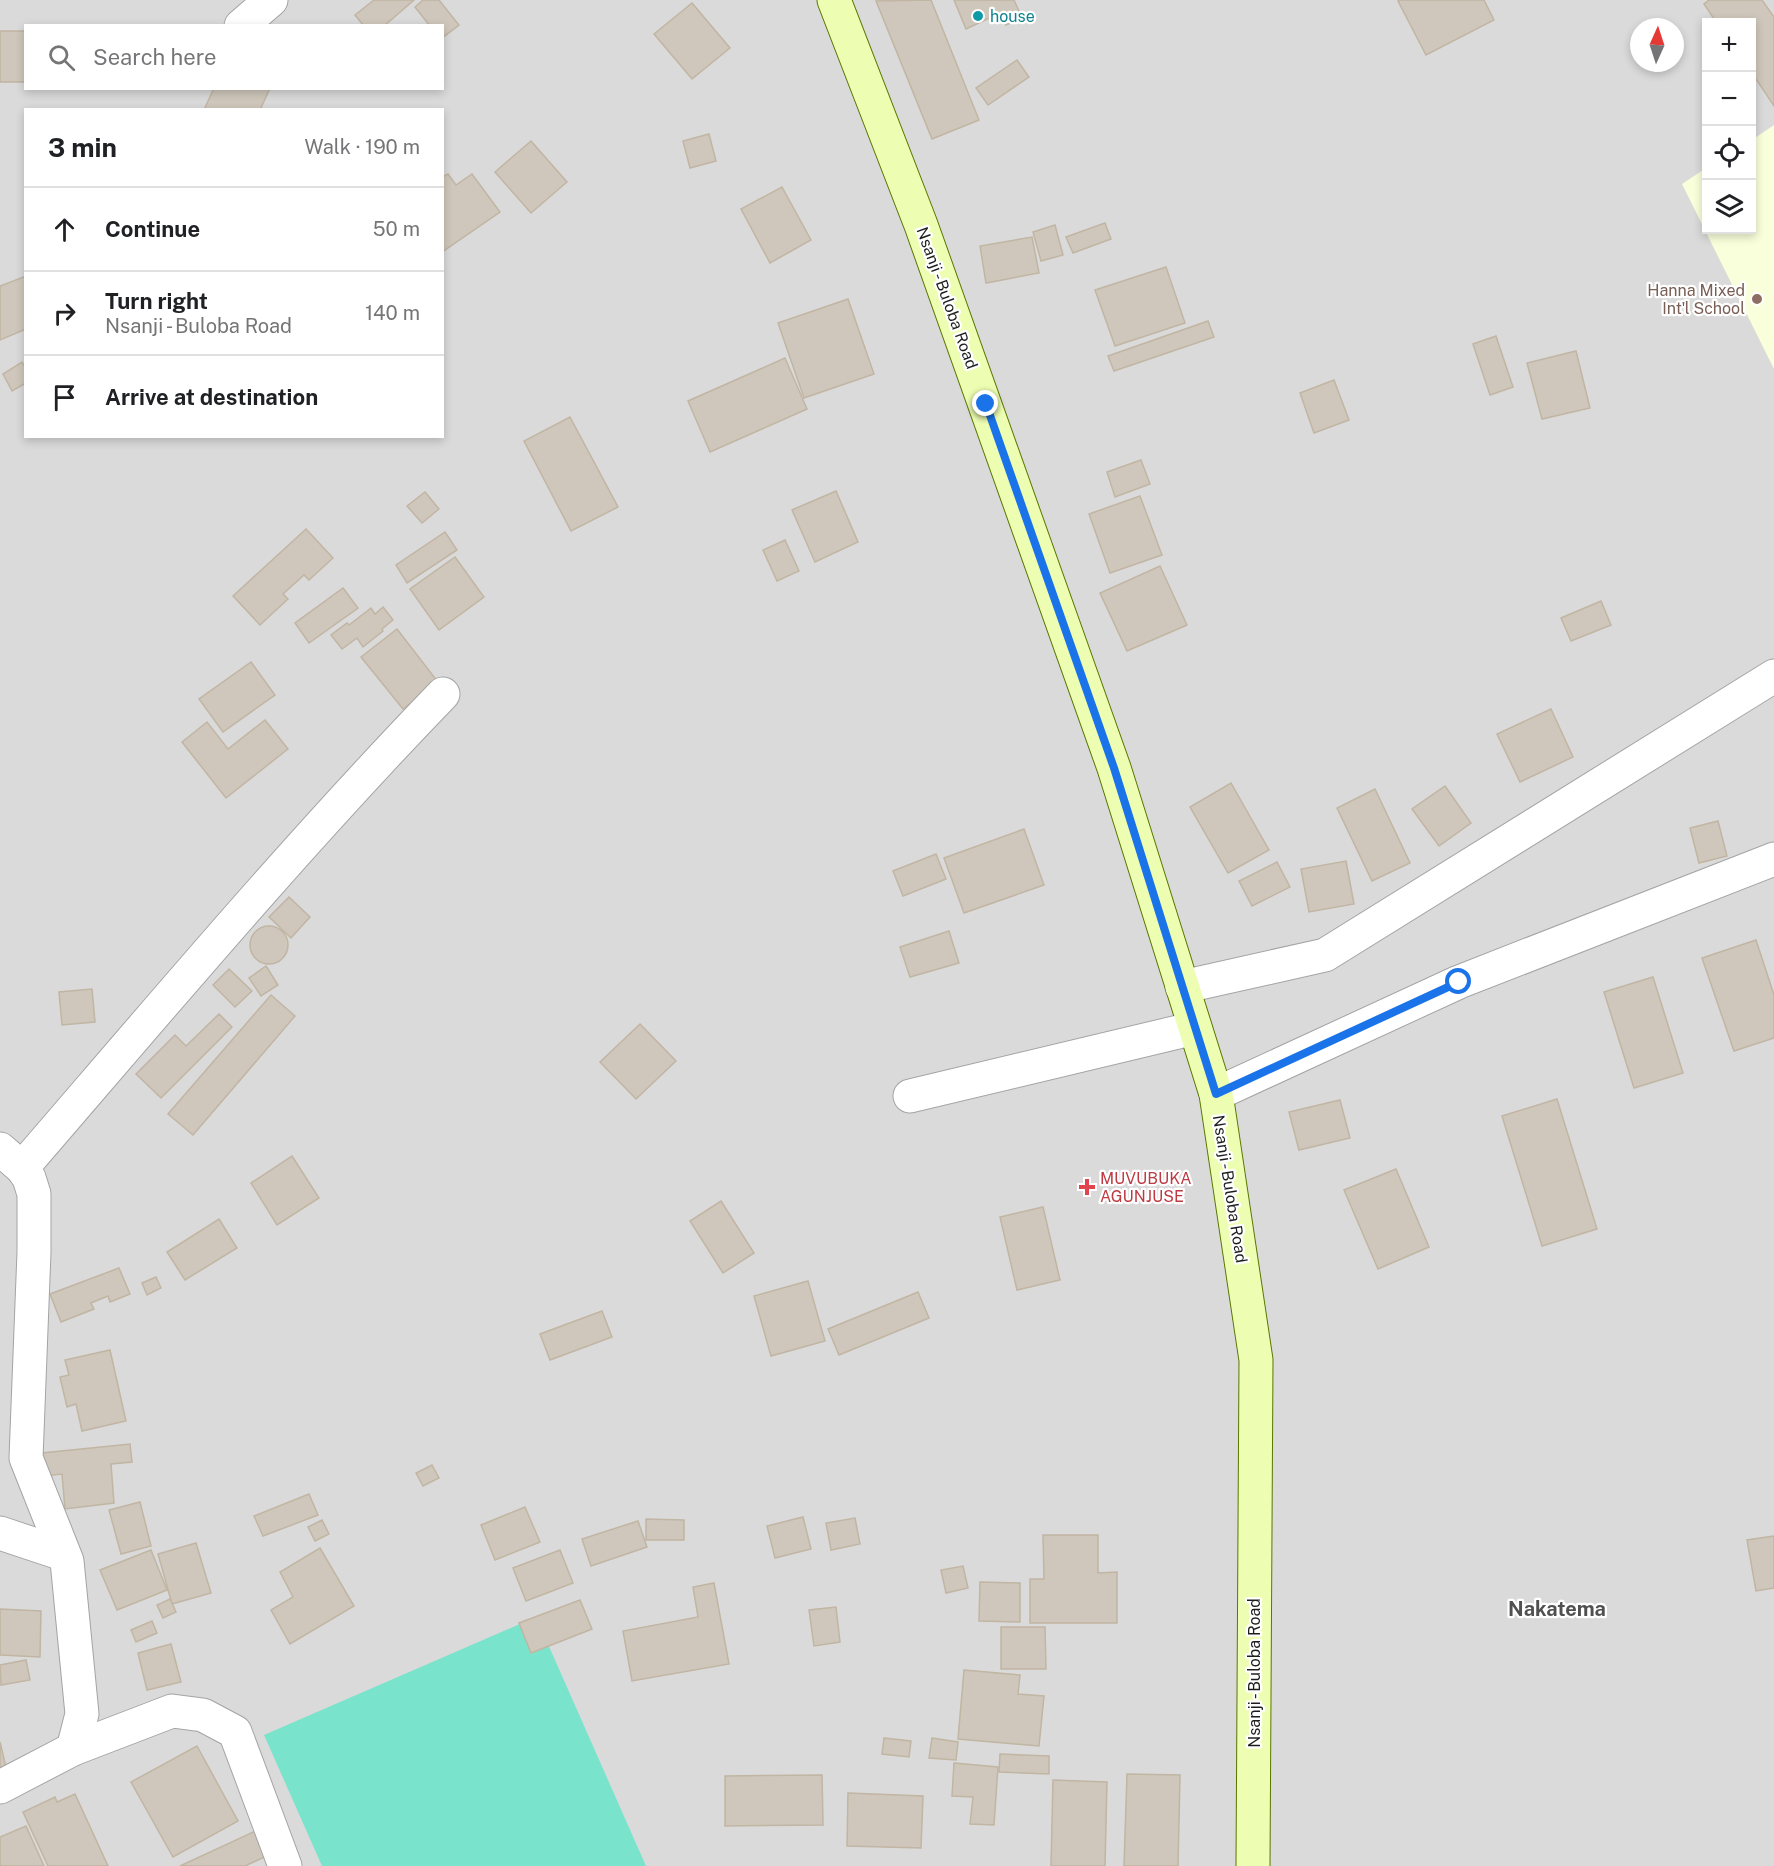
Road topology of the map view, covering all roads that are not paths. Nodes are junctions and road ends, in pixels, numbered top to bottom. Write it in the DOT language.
graph roads {
  1 [pos="271,0"];
  2 [pos="834,0"];
  3 [pos="243,24"];
  4 [pos="1774,676"];
  5 [pos="443,694"];
  6 [pos="1774,859"];
  7 [pos="1182,987"];
  8 [pos="1196,1028"];
  9 [pos="1216,1094"];
  10 [pos="910,1096"];
  11 [pos="11,1159"];
  12 [pos="0,1533"];
  13 [pos="63,1554"];
  14 [pos="74,1749"];
  15 [pos="0,1787"];
  16 [pos="285,1866"];
  17 [pos="1253,1866"];
  1 -- 3 [label="street"];
  2 -- 7 [label="main road, Nsanji - Buloba Road"];
  4 -- 7 [label="street"];
  5 -- 11 [label="street"];
  6 -- 9 [label="street"];
  7 -- 8 [label="main road, Nsanji - Buloba Road"];
  8 -- 9 [label="main road, Nsanji - Buloba Road"];
  8 -- 10 [label="street"];
  9 -- 17 [label="main road, Nsanji - Buloba Road"];
  11 -- 13 [label="street"];
  12 -- 13 [label="street"];
  13 -- 14 [label="street"];
  14 -- 15 [label="street"];
  14 -- 16 [label="street"];
}
